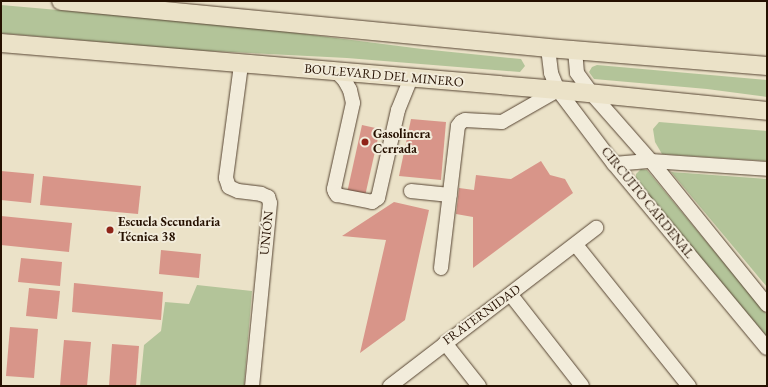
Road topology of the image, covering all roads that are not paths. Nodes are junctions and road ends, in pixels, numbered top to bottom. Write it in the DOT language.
graph roads {
  1 [pos="61,1"];
  2 [pos="67,1"];
  3 [pos="1,43"];
  4 [pos="548,48"];
  5 [pos="575,50"];
  6 [pos="241,65"];
  7 [pos="767,66"];
  8 [pos="337,72"];
  9 [pos="411,78"];
  10 [pos="558,90"];
  11 [pos="592,94"];
  12 [pos="767,111"];
  13 [pos="651,161"];
  14 [pos="614,164"];
  15 [pos="767,169"];
  16 [pos="411,191"];
  17 [pos="450,195"];
  18 [pos="596,228"];
  19 [pos="576,245"];
  20 [pos="441,268"];
  21 [pos="511,295"];
  22 [pos="767,305"];
  23 [pos="445,343"];
  24 [pos="767,348"];
  25 [pos="255,384"];
  26 [pos="390,386"];
  27 [pos="479,386"];
  28 [pos="582,386"];
  29 [pos="689,386"];
  1 -- 2 [label="main road"];
  2 -- 4 [label="main road"];
  3 -- 6 [label="main road, BOULEVARD DEL MINERO"];
  4 -- 5 [label="main road"];
  4 -- 10 [label="street, CIRCUITO CARDENAL"];
  5 -- 7 [label="main road"];
  5 -- 11 [label="street"];
  6 -- 8 [label="main road, BOULEVARD DEL MINERO"];
  6 -- 25 [label="street, UNIÓN"];
  8 -- 9 [label="main road, BOULEVARD DEL MINERO"];
  8 -- 9 [label="street"];
  9 -- 10 [label="main road, BOULEVARD DEL MINERO"];
  10 -- 11 [label="main road, BOULEVARD DEL MINERO"];
  10 -- 14 [label="street, CIRCUITO CARDENAL"];
  10 -- 17 [label="street"];
  11 -- 12 [label="main road, BOULEVARD DEL MINERO"];
  11 -- 13 [label="street"];
  13 -- 14 [label="street"];
  13 -- 15 [label="street"];
  13 -- 22 [label="street"];
  14 -- 24 [label="street, CIRCUITO CARDENAL"];
  16 -- 17 [label="street"];
  17 -- 20 [label="street"];
  18 -- 19 [label="street, FRATERNIDAD"];
  19 -- 21 [label="street, FRATERNIDAD"];
  19 -- 29 [label="street"];
  21 -- 23 [label="street, FRATERNIDAD"];
  21 -- 28 [label="street"];
  23 -- 26 [label="street, FRATERNIDAD"];
  23 -- 27 [label="street"];
}
